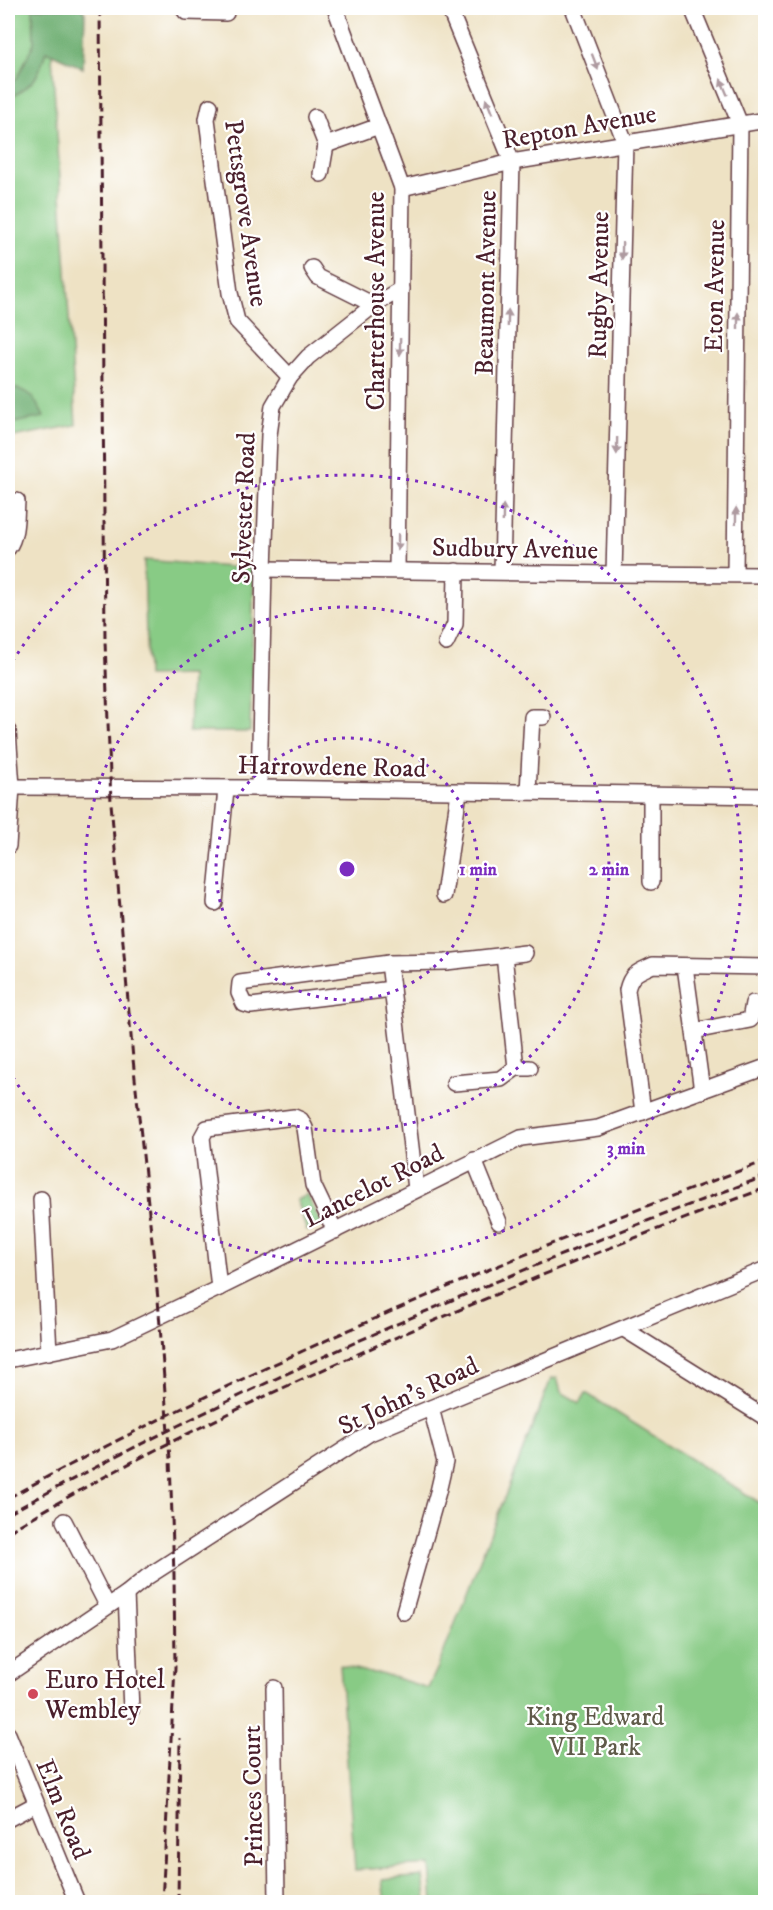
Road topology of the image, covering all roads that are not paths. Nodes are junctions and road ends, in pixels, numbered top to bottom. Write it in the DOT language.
graph roads {
  1 [pos="183,8"];
  2 [pos="335,8"];
  3 [pos="449,8"];
  4 [pos="573,8"];
  5 [pos="692,8"];
  6 [pos="226,14"];
  7 [pos="210,106"];
  8 [pos="315,117"];
  9 [pos="765,120"];
  10 [pos="740,124"];
  11 [pos="379,126"];
  12 [pos="625,142"];
  13 [pos="326,145"];
  14 [pos="512,162"];
  15 [pos="321,174"];
  16 [pos="402,188"];
  17 [pos="312,268"];
  18 [pos="401,289"];
  19 [pos="374,305"];
  20 [pos="290,377"];
  21 [pos="17,501"];
  22 [pos="8,548"];
  23 [pos="264,569"];
  24 [pos="397,570"];
  25 [pos="456,571"];
  26 [pos="502,572"];
  27 [pos="614,574"];
  28 [pos="735,574"];
  29 [pos="765,575"];
  30 [pos="446,643"];
  31 [pos="533,717"];
  32 [pos="8,731"];
  33 [pos="12,787"];
  34 [pos="259,788"];
  35 [pos="226,789"];
  36 [pos="459,792"];
  37 [pos="528,792"];
  38 [pos="651,794"];
  39 [pos="765,796"];
  40 [pos="8,846"];
  41 [pos="651,882"];
  42 [pos="444,895"];
  43 [pos="215,903"];
  44 [pos="525,953"];
  45 [pos="504,956"];
  46 [pos="388,963"];
  47 [pos="685,966"];
  48 [pos="765,967"];
  49 [pos="392,989"];
  50 [pos="753,1003"];
  51 [pos="694,1031"];
  52 [pos="765,1067"];
  53 [pos="454,1083"];
  54 [pos="702,1091"];
  55 [pos="642,1112"];
  56 [pos="474,1160"];
  57 [pos="416,1189"];
  58 [pos="41,1199"];
  59 [pos="499,1222"];
  60 [pos="335,1231"];
  61 [pos="765,1269"];
  62 [pos="219,1288"];
  63 [pos="624,1329"];
  64 [pos="49,1352"];
  65 [pos="8,1360"];
  66 [pos="431,1408"];
  67 [pos="765,1418"];
  68 [pos="64,1521"];
  69 [pos="126,1594"];
  70 [pos="107,1605"];
  71 [pos="404,1612"];
  72 [pos="8,1674"];
  73 [pos="274,1689"];
  74 [pos="131,1710"];
  75 [pos="8,1734"];
  76 [pos="36,1804"];
  77 [pos="8,1819"];
  78 [pos="77,1902"];
  79 [pos="278,1902"];
  1 -- 6 [label="street"];
  2 -- 11 [label="street, Charterhouse Avenue"];
  14 -- 3 [label="street, Beaumont Avenue, one-way"];
  4 -- 12 [label="street, Rugby Avenue, one-way"];
  10 -- 5 [label="street, Eton Avenue, one-way"];
  7 -- 20 [label="street, Pettsgrove Avenue"];
  8 -- 13 [label="street"];
  9 -- 10 [label="street, Repton Avenue"];
  10 -- 12 [label="street, Repton Avenue"];
  28 -- 10 [label="street, Eton Avenue, one-way"];
  11 -- 13 [label="street"];
  11 -- 16 [label="street, Charterhouse Avenue"];
  12 -- 14 [label="street, Repton Avenue"];
  12 -- 27 [label="street, Rugby Avenue, one-way"];
  13 -- 15 [label="street"];
  14 -- 16 [label="street, Repton Avenue"];
  26 -- 14 [label="street, Beaumont Avenue, one-way"];
  16 -- 18 [label="street, Charterhouse Avenue"];
  17 -- 19 [label="street"];
  18 -- 19 [label="street, Sylvester Road"];
  18 -- 24 [label="street, Charterhouse Avenue, one-way"];
  19 -- 20 [label="street, Sylvester Road"];
  20 -- 23 [label="street, Sylvester Road"];
  21 -- 22 [label="street"];
  23 -- 24 [label="street, Sudbury Avenue"];
  23 -- 34 [label="street, Sylvester Road"];
  24 -- 25 [label="street, Sudbury Avenue"];
  25 -- 26 [label="street, Sudbury Avenue"];
  25 -- 30 [label="street"];
  26 -- 27 [label="street, Sudbury Avenue"];
  27 -- 28 [label="street, Sudbury Avenue"];
  28 -- 29 [label="street, Sudbury Avenue"];
  31 -- 37 [label="street"];
  32 -- 33 [label="street"];
  33 -- 35 [label="street, Harrowdene Road"];
  33 -- 40 [label="street"];
  34 -- 35 [label="street, Harrowdene Road"];
  34 -- 36 [label="street, Harrowdene Road"];
  35 -- 43 [label="street"];
  36 -- 37 [label="street, Harrowdene Road"];
  36 -- 42 [label="street"];
  37 -- 38 [label="street, Harrowdene Road"];
  38 -- 39 [label="street, Harrowdene Road"];
  38 -- 41 [label="street"];
  44 -- 45 [label="street"];
  45 -- 46 [label="street"];
  45 -- 53 [label="street"];
  46 -- 49 [label="street"];
  46 -- 49 [label="street"];
  47 -- 48 [label="street"];
  47 -- 51 [label="street"];
  47 -- 55 [label="street"];
  49 -- 57 [label="street"];
  50 -- 51 [label="street"];
  51 -- 54 [label="street"];
  52 -- 54 [label="street, Lancelot Road"];
  54 -- 55 [label="street, Lancelot Road"];
  55 -- 56 [label="street, Lancelot Road"];
  56 -- 57 [label="street, Lancelot Road"];
  56 -- 59 [label="street"];
  57 -- 60 [label="street, Lancelot Road"];
  58 -- 64 [label="street"];
  60 -- 62 [label="street, Lancelot Road"];
  60 -- 62 [label="street"];
  61 -- 63 [label="street, St John's Road"];
  62 -- 64 [label="street, Lancelot Road"];
  63 -- 66 [label="street, St John's Road"];
  63 -- 67 [label="street"];
  64 -- 65 [label="street, Lancelot Road"];
  66 -- 69 [label="street, St John's Road"];
  66 -- 71 [label="street"];
  68 -- 70 [label="street"];
  69 -- 70 [label="street, St John's Road"];
  69 -- 74 [label="street"];
  70 -- 72 [label="street, St John's Road"];
  73 -- 79 [label="street, Princes Court"];
  75 -- 76 [label="street, Elm Road"];
  76 -- 77 [label="street"];
  76 -- 78 [label="street, Elm Road"];
}
